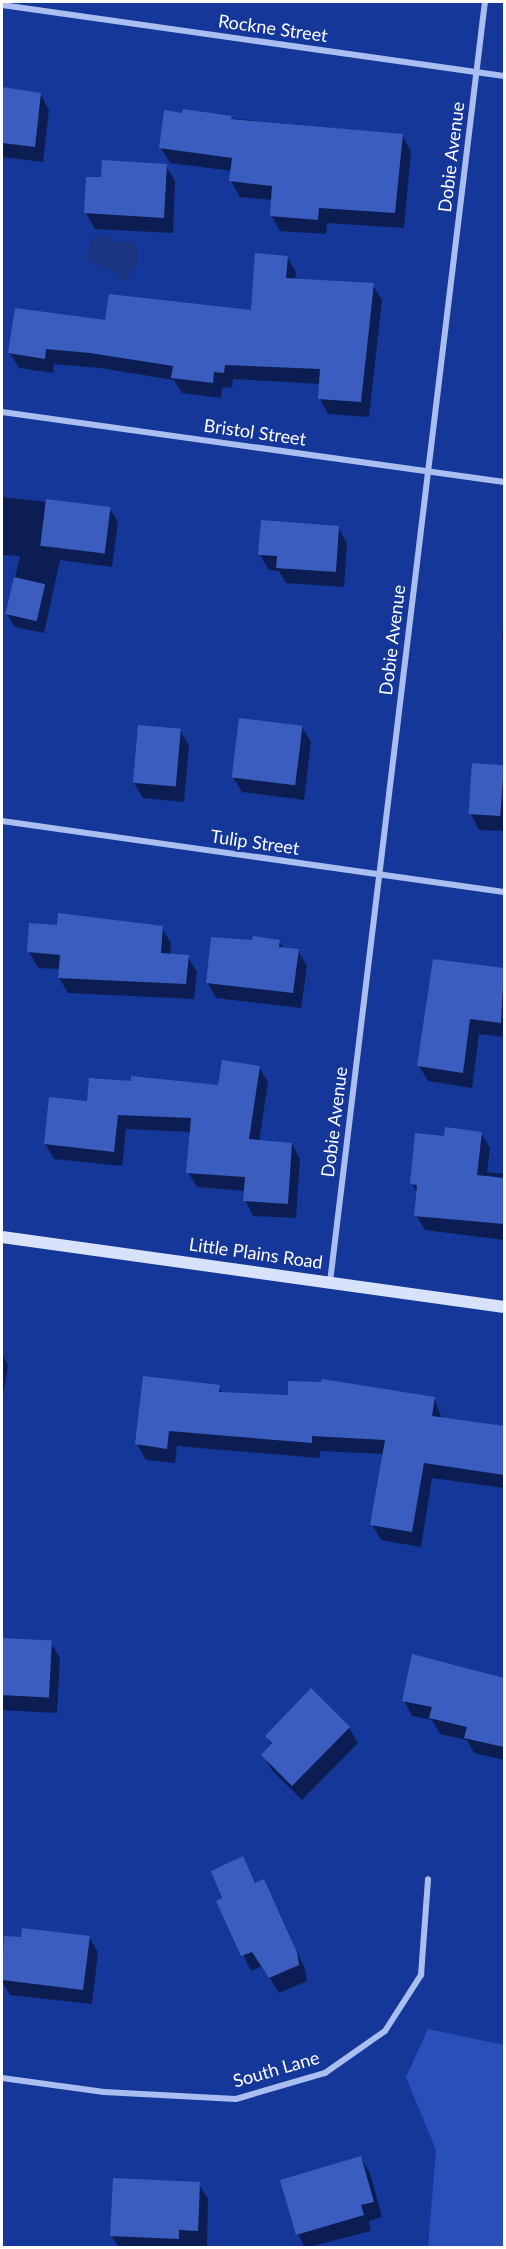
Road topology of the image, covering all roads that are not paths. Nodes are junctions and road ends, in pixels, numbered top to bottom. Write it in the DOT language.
graph roads {
  1 [pos="485,2"];
  2 [pos="2,5"];
  3 [pos="476,72"];
  4 [pos="504,76"];
  5 [pos="2,412"];
  6 [pos="428,470"];
  7 [pos="504,482"];
  8 [pos="2,821"];
  9 [pos="379,874"];
  10 [pos="504,892"];
  11 [pos="2,1237"];
  12 [pos="330,1282"];
  13 [pos="504,1307"];
  14 [pos="428,1879"];
  15 [pos="2,2078"];
  1 -- 3 [label="street, Dobie Avenue"];
  2 -- 3 [label="street, Rockne Street"];
  3 -- 4 [label="street, Rockne Street"];
  3 -- 6 [label="street, Dobie Avenue"];
  5 -- 6 [label="street, Bristol Street"];
  6 -- 7 [label="street, Bristol Street"];
  6 -- 9 [label="street, Dobie Avenue"];
  8 -- 9 [label="street, Tulip Street"];
  9 -- 10 [label="street, Tulip Street"];
  9 -- 12 [label="street, Dobie Avenue"];
  11 -- 12 [label="street, Little Plains Road"];
  12 -- 13 [label="street, Little Plains Road"];
  14 -- 15 [label="street, South Lane"];
}
